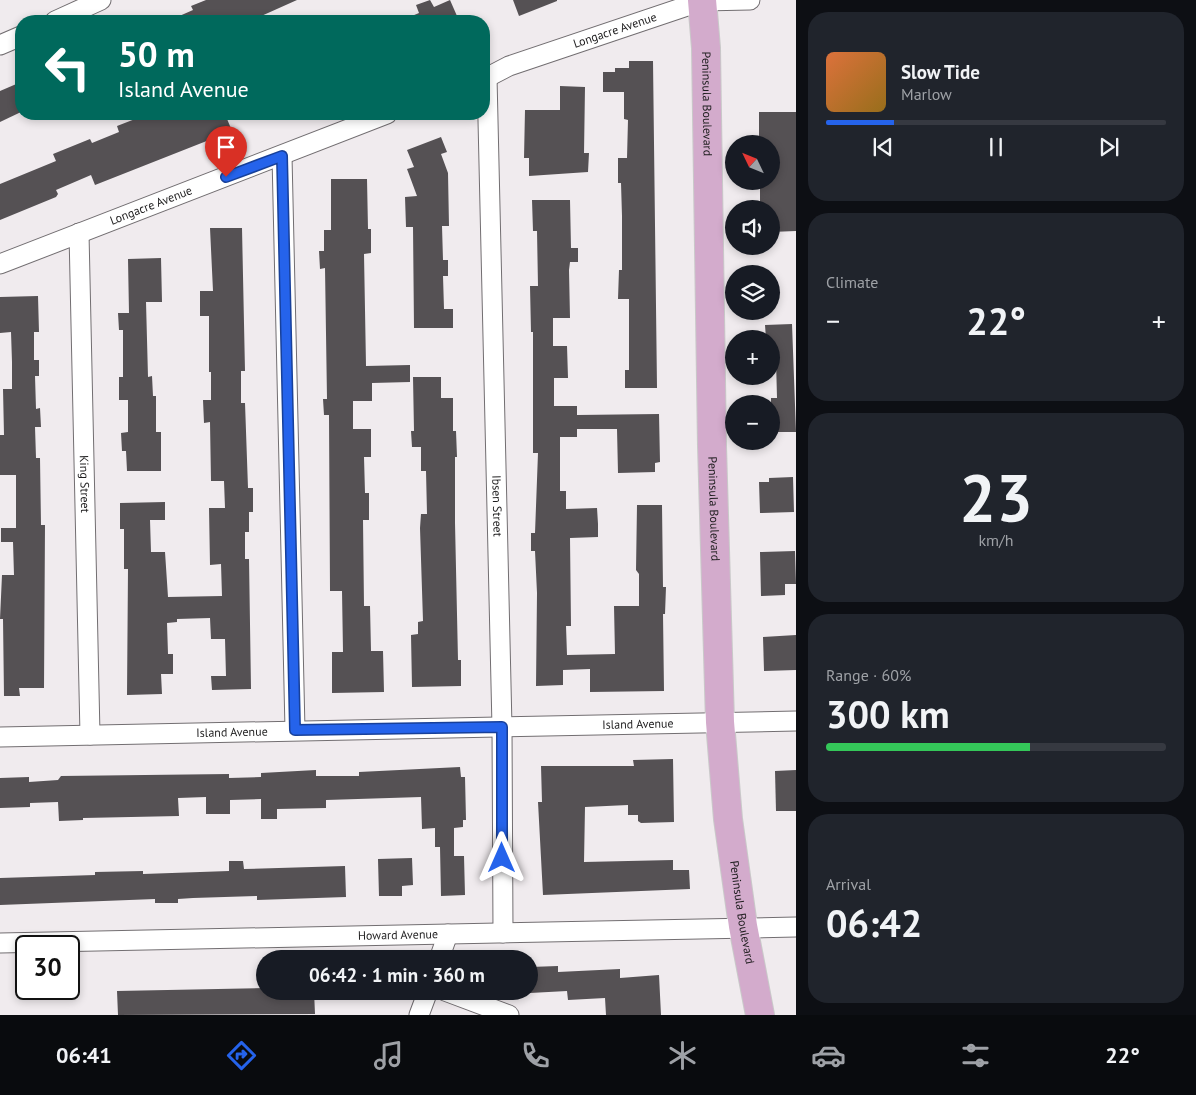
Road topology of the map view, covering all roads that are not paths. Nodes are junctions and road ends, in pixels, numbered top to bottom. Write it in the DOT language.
graph roads {
  1 [pos="101,0"];
  2 [pos="702,0"];
  3 [pos="750,0"];
  4 [pos="68,15"];
  5 [pos="15,39"];
  6 [pos="0,45"];
  7 [pos="490,76"];
  8 [pos="372,120"];
  9 [pos="487,120"];
  10 [pos="282,156"];
  11 [pos="79,233"];
  12 [pos="0,264"];
  13 [pos="796,721"];
  14 [pos="720,722"];
  15 [pos="502,727"];
  16 [pos="295,730"];
  17 [pos="90,735"];
  18 [pos="0,737"];
  19 [pos="742,926"];
  20 [pos="796,927"];
  21 [pos="503,933"];
  22 [pos="448,934"];
  23 [pos="0,943"];
  24 [pos="442,950"];
  25 [pos="425,1000"];
  26 [pos="469,1000"];
  27 [pos="419,1015"];
  28 [pos="509,1015"];
  29 [pos="760,1015"];
  1 -- 4 [label="street"];
  2 -- 3 [label="street, Longacre Avenue"];
  2 -- 7 [label="street, Longacre Avenue"];
  2 -- 14 [label="main road, Peninsula Boulevard"];
  5 -- 6 [label="street"];
  8 -- 10 [label="street, Longacre Avenue"];
  9 -- 15 [label="street, Ibsen Street"];
  10 -- 11 [label="street, Longacre Avenue"];
  10 -- 16 [label="street"];
  11 -- 12 [label="street, Longacre Avenue"];
  11 -- 17 [label="street, King Street"];
  13 -- 14 [label="street, Island Avenue"];
  14 -- 15 [label="street, Island Avenue"];
  14 -- 19 [label="main road, Peninsula Boulevard"];
  15 -- 16 [label="street, Island Avenue"];
  15 -- 21 [label="street, Ibsen Street"];
  16 -- 17 [label="street, Island Avenue"];
  17 -- 18 [label="street, Island Avenue"];
  19 -- 20 [label="street, Howard Avenue"];
  19 -- 21 [label="street, Howard Avenue"];
  19 -- 29 [label="main road, Peninsula Boulevard"];
  21 -- 22 [label="street, Howard Avenue"];
  22 -- 23 [label="street, Howard Avenue"];
  22 -- 24 [label="street"];
  25 -- 27 [label="street"];
  26 -- 28 [label="street"];
}
